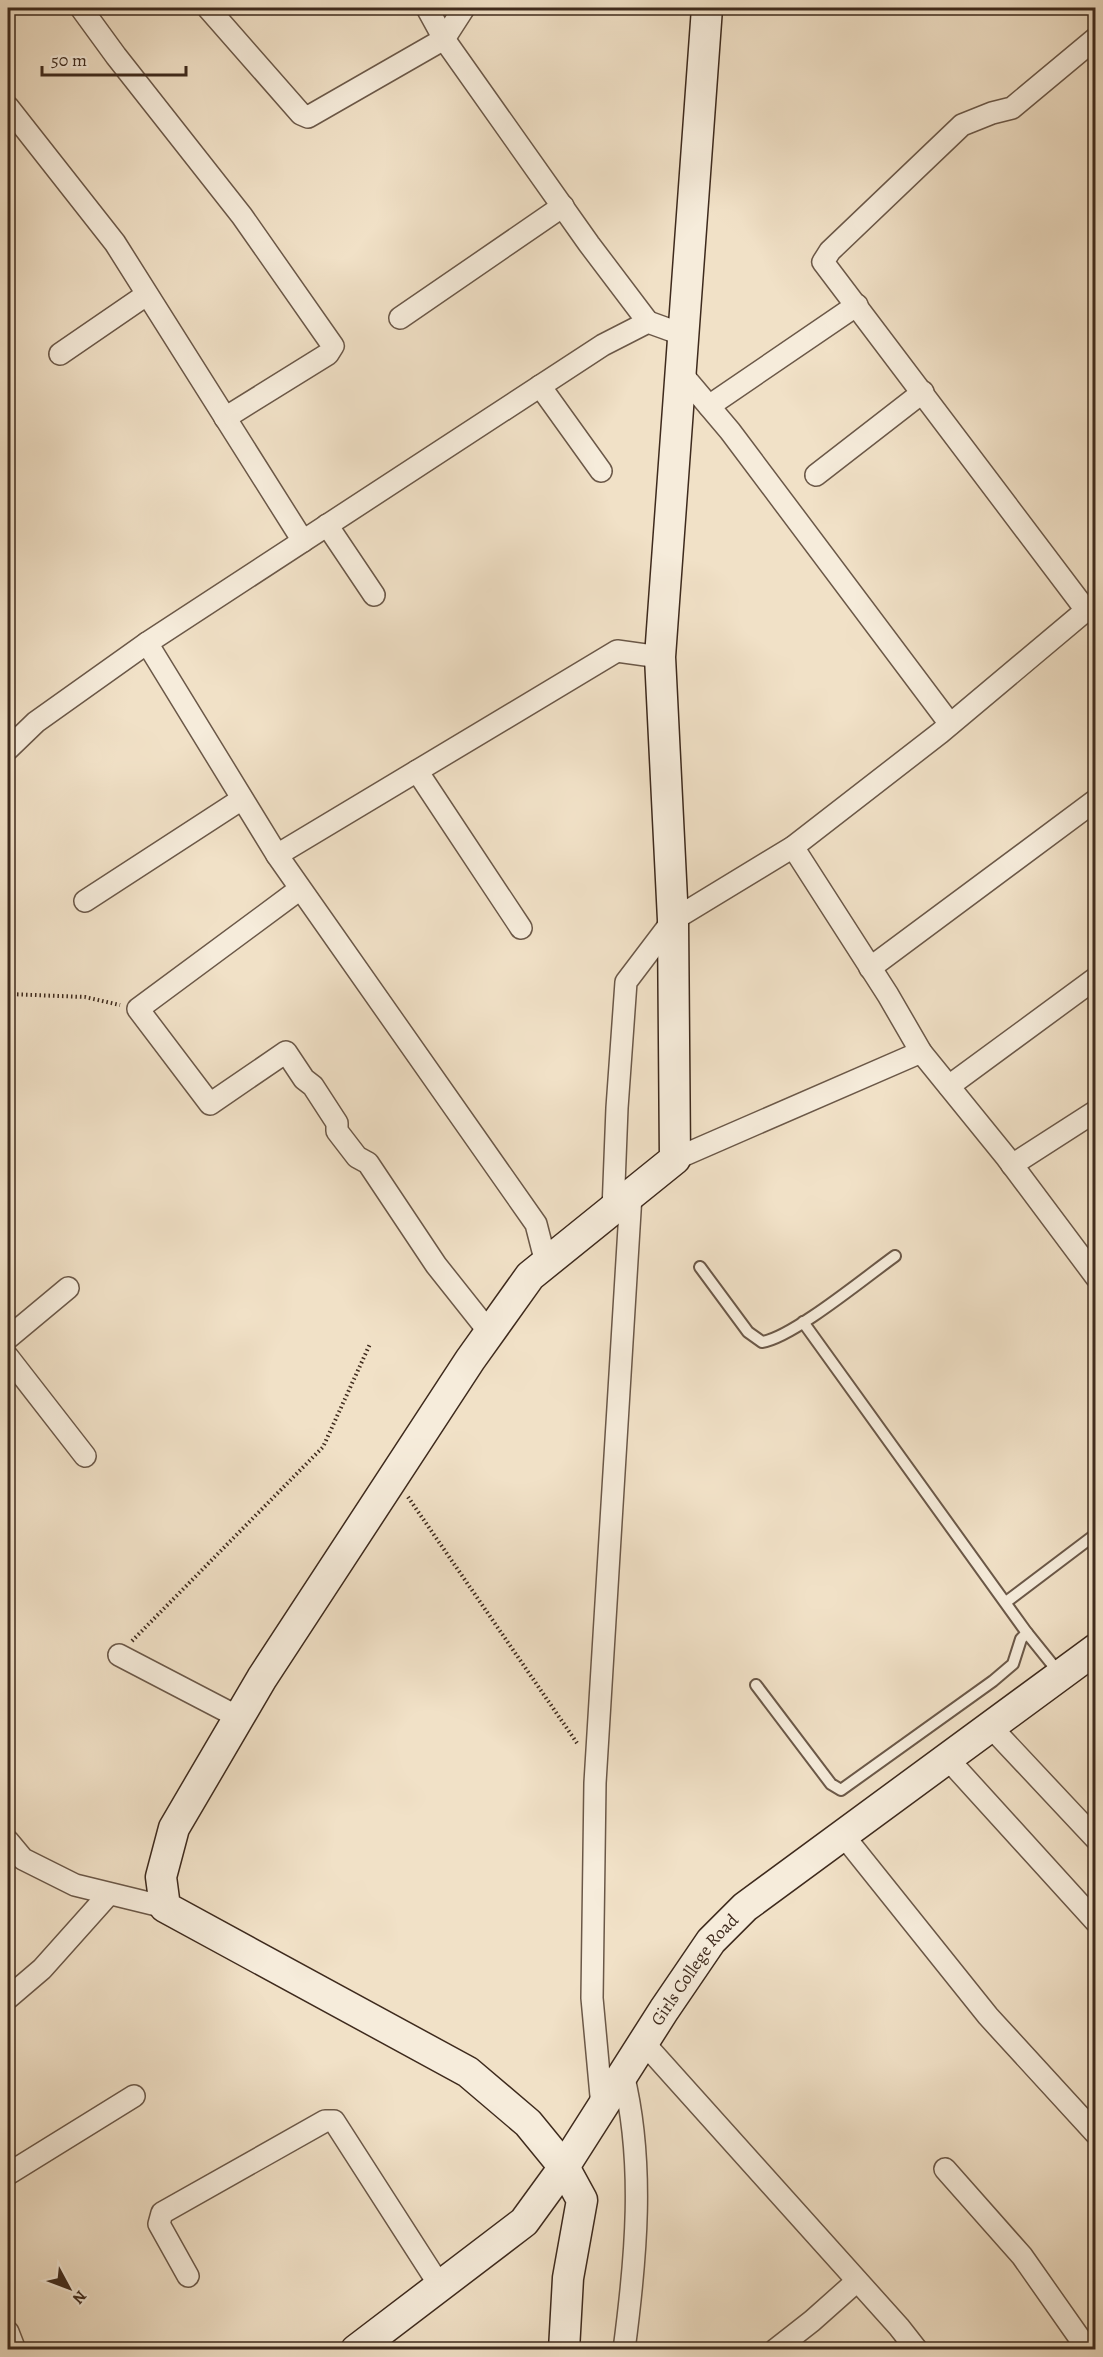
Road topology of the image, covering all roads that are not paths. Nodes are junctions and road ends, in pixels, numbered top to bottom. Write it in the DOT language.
graph roads {
  1 [pos="81,8"];
  2 [pos="208,8"];
  3 [pos="427,8"];
  4 [pos="464,8"];
  5 [pos="707,8"];
  6 [pos="1095,38"];
  7 [pos="444,39"];
  8 [pos="10,117"];
  9 [pos="563,206"];
  10 [pos="146,295"];
  11 [pos="857,305"];
  12 [pos="400,318"];
  13 [pos="648,322"];
  14 [pos="684,335"];
  15 [pos="60,354"];
  16 [pos="681,373"];
  17 [pos="540,386"];
  18 [pos="923,392"];
  19 [pos="709,406"];
  20 [pos="225,418"];
  21 [pos="601,471"];
  22 [pos="816,475"];
  23 [pos="327,525"];
  24 [pos="303,541"];
  25 [pos="374,595"];
  26 [pos="1091,606"];
  27 [pos="147,643"];
  28 [pos="660,657"];
  29 [pos="950,724"];
  30 [pos="8,749"];
  31 [pos="417,771"];
  32 [pos="242,799"];
  33 [pos="1095,800"];
  34 [pos="793,847"];
  35 [pos="277,855"];
  36 [pos="300,889"];
  37 [pos="85,901"];
  38 [pos="673,920"];
  39 [pos="521,928"];
  40 [pos="870,968"];
  41 [pos="1095,978"];
  42 [pos="921,1052"];
  43 [pos="949,1086"];
  44 [pos="1095,1111"];
  45 [pos="675,1160"];
  46 [pos="1012,1165"];
  47 [pos="622,1203"];
  48 [pos="896,1256"];
  49 [pos="546,1263"];
  50 [pos="700,1267"];
  51 [pos="1095,1276"];
  52 [pos="68,1288"];
  53 [pos="803,1322"];
  54 [pos="490,1333"];
  55 [pos="8,1338"];
  56 [pos="8,1357"];
  57 [pos="85,1455"];
  58 [pos="1095,1534"];
  59 [pos="1006,1602"];
  60 [pos="1027,1633"];
  61 [pos="1095,1649"];
  62 [pos="119,1654"];
  63 [pos="1060,1675"];
  64 [pos="756,1686"];
  65 [pos="238,1718"];
  66 [pos="990,1726"];
  67 [pos="947,1758"];
  68 [pos="843,1835"];
  69 [pos="1095,1839"];
  70 [pos="8,1840"];
  71 [pos="110,1894"];
  72 [pos="165,1907"];
  73 [pos="1095,1922"];
  74 [pos="8,1998"];
  75 [pos="643,2042"];
  76 [pos="623,2074"];
  77 [pos="134,2096"];
  78 [pos="602,2107"];
  79 [pos="1095,2134"];
  80 [pos="564,2167"];
  81 [pos="945,2169"];
  82 [pos="8,2174"];
  83 [pos="188,2276"];
  84 [pos="857,2281"];
  85 [pos="440,2286"];
  86 [pos="8,2331"];
  87 [pos="15,2349"];
  88 [pos="356,2349"];
  89 [pos="564,2349"];
  90 [pos="624,2349"];
  91 [pos="775,2349"];
  92 [pos="917,2349"];
  93 [pos="1088,2349"];
  1 -- 20 [label="street"];
  2 -- 7 [label="street"];
  3 -- 7 [label="street"];
  4 -- 7 [label="street"];
  5 -- 14 [label="street"];
  6 -- 11 [label="street"];
  7 -- 9 [label="street"];
  8 -- 10 [label="street"];
  9 -- 12 [label="street"];
  9 -- 13 [label="street"];
  10 -- 15 [label="street"];
  10 -- 20 [label="street"];
  11 -- 18 [label="street"];
  11 -- 19 [label="street"];
  13 -- 14 [label="street"];
  13 -- 17 [label="street"];
  14 -- 16 [label="street"];
  16 -- 19 [label="street"];
  16 -- 28 [label="street"];
  17 -- 21 [label="street"];
  17 -- 23 [label="street"];
  18 -- 22 [label="street"];
  18 -- 26 [label="street"];
  19 -- 29 [label="street"];
  20 -- 24 [label="street"];
  23 -- 24 [label="street"];
  23 -- 25 [label="street"];
  24 -- 27 [label="street"];
  26 -- 29 [label="street"];
  27 -- 30 [label="street"];
  27 -- 32 [label="street"];
  28 -- 31 [label="street"];
  28 -- 38 [label="street"];
  29 -- 34 [label="street"];
  31 -- 35 [label="street"];
  31 -- 39 [label="street"];
  32 -- 35 [label="street"];
  32 -- 37 [label="street"];
  33 -- 40 [label="street"];
  34 -- 38 [label="street"];
  34 -- 40 [label="street"];
  35 -- 36 [label="street"];
  36 -- 49 [label="street"];
  36 -- 54 [label="street"];
  38 -- 45 [label="street"];
  38 -- 47 [label="street"];
  40 -- 42 [label="street"];
  41 -- 43 [label="street"];
  42 -- 43 [label="street"];
  42 -- 45 [label="street"];
  43 -- 46 [label="street"];
  44 -- 46 [label="street"];
  45 -- 47 [label="street"];
  46 -- 51 [label="street"];
  47 -- 49 [label="street"];
  47 -- 78 [label="street"];
  48 -- 53 [label="lane"];
  49 -- 54 [label="street"];
  50 -- 53 [label="lane"];
  52 -- 55 [label="street"];
  53 -- 59 [label="lane"];
  54 -- 65 [label="street"];
  56 -- 57 [label="street"];
  58 -- 59 [label="lane"];
  59 -- 60 [label="lane"];
  60 -- 63 [label="lane"];
  60 -- 64 [label="lane"];
  61 -- 63 [label="street, Girls College Road"];
  62 -- 65 [label="street"];
  63 -- 66 [label="street, Girls College Road"];
  65 -- 72 [label="street"];
  66 -- 67 [label="street, Girls College Road"];
  66 -- 69 [label="street"];
  67 -- 68 [label="street, Girls College Road"];
  67 -- 73 [label="street"];
  68 -- 75 [label="street, Girls College Road"];
  68 -- 79 [label="street"];
  70 -- 71 [label="street"];
  71 -- 72 [label="street"];
  71 -- 74 [label="street"];
  72 -- 80 [label="street"];
  75 -- 76 [label="street, Girls College Road"];
  75 -- 84 [label="street"];
  76 -- 78 [label="street, Girls College Road"];
  76 -- 90 [label="street"];
  77 -- 82 [label="street"];
  78 -- 80 [label="street, Girls College Road"];
  80 -- 85 [label="street, Girls College Road"];
  80 -- 89 [label="street"];
  81 -- 93 [label="street"];
  83 -- 85 [label="street"];
  84 -- 91 [label="street"];
  84 -- 92 [label="street"];
  85 -- 88 [label="street, Girls College Road"];
  86 -- 87 [label="street"];
}
